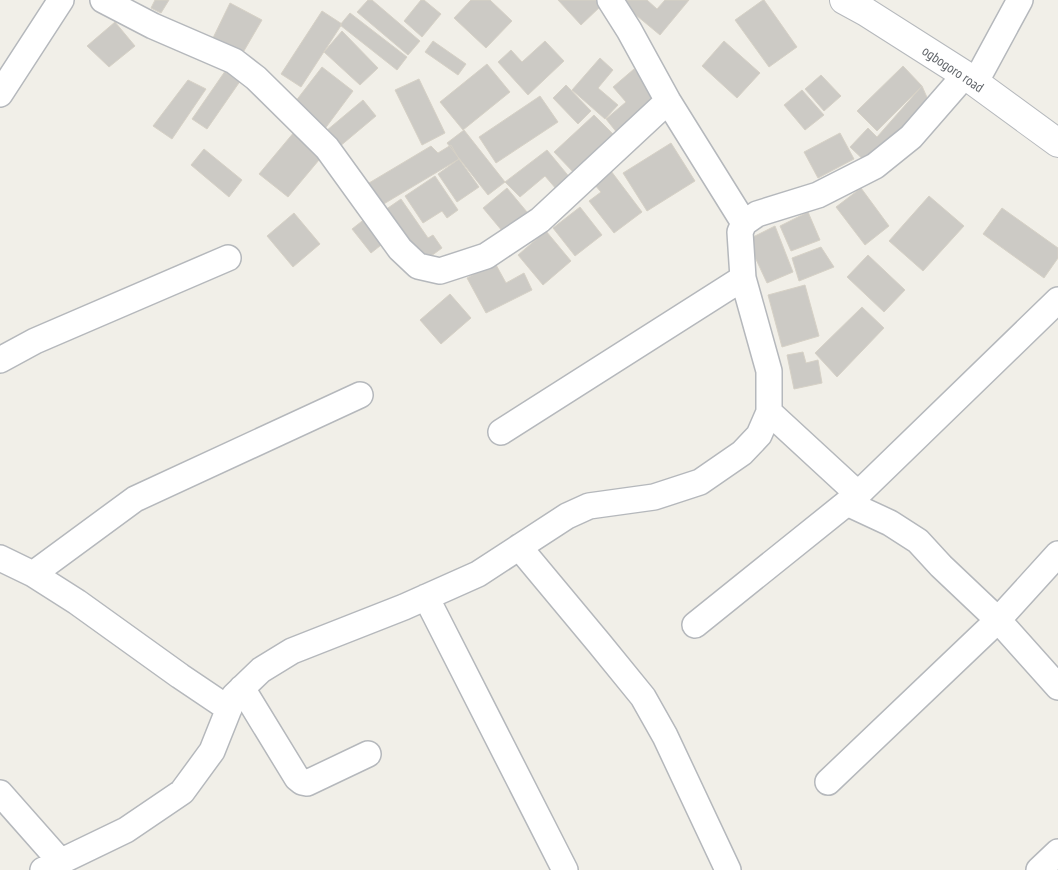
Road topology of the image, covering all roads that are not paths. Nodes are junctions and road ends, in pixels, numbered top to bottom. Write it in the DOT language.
graph roads {
  1 [pos="61,0"];
  2 [pos="103,0"];
  3 [pos="610,0"];
  4 [pos="844,0"];
  5 [pos="1020,0"];
  6 [pos="970,79"];
  7 [pos="0,94"];
  8 [pos="668,101"];
  9 [pos="1058,144"];
  10 [pos="744,223"];
  11 [pos="228,258"];
  12 [pos="743,278"];
  13 [pos="1058,300"];
  14 [pos="0,360"];
  15 [pos="360,395"];
  16 [pos="769,412"];
  17 [pos="501,432"];
  18 [pos="853,499"];
  19 [pos="519,548"];
  20 [pos="1058,554"];
  21 [pos="0,558"];
  22 [pos="33,574"];
  23 [pos="426,597"];
  24 [pos="998,620"];
  25 [pos="696,625"];
  26 [pos="1058,687"];
  27 [pos="242,688"];
  28 [pos="229,709"];
  29 [pos="368,754"];
  30 [pos="828,782"];
  31 [pos="0,794"];
  32 [pos="1058,852"];
  33 [pos="52,866"];
  34 [pos="565,870"];
  35 [pos="728,870"];
  36 [pos="1039,870"];
  1 -- 7 [label="street"];
  2 -- 8 [label="street"];
  3 -- 8 [label="street"];
  4 -- 6 [label="street, ogbogoro road"];
  5 -- 6 [label="street"];
  6 -- 9 [label="street, ogbogoro road"];
  6 -- 10 [label="street"];
  8 -- 10 [label="street"];
  10 -- 12 [label="street"];
  11 -- 14 [label="street"];
  12 -- 16 [label="street"];
  12 -- 17 [label="street"];
  13 -- 18 [label="street"];
  15 -- 22 [label="street"];
  16 -- 18 [label="street"];
  16 -- 19 [label="street"];
  18 -- 24 [label="street"];
  18 -- 25 [label="street"];
  19 -- 23 [label="street"];
  19 -- 35 [label="street"];
  20 -- 24 [label="street"];
  21 -- 22 [label="street"];
  22 -- 28 [label="street"];
  23 -- 27 [label="street"];
  23 -- 34 [label="street"];
  24 -- 26 [label="street"];
  24 -- 30 [label="street"];
  27 -- 28 [label="street"];
  27 -- 29 [label="street"];
  28 -- 33 [label="street"];
  31 -- 33 [label="street"];
  32 -- 36 [label="street"];
}
